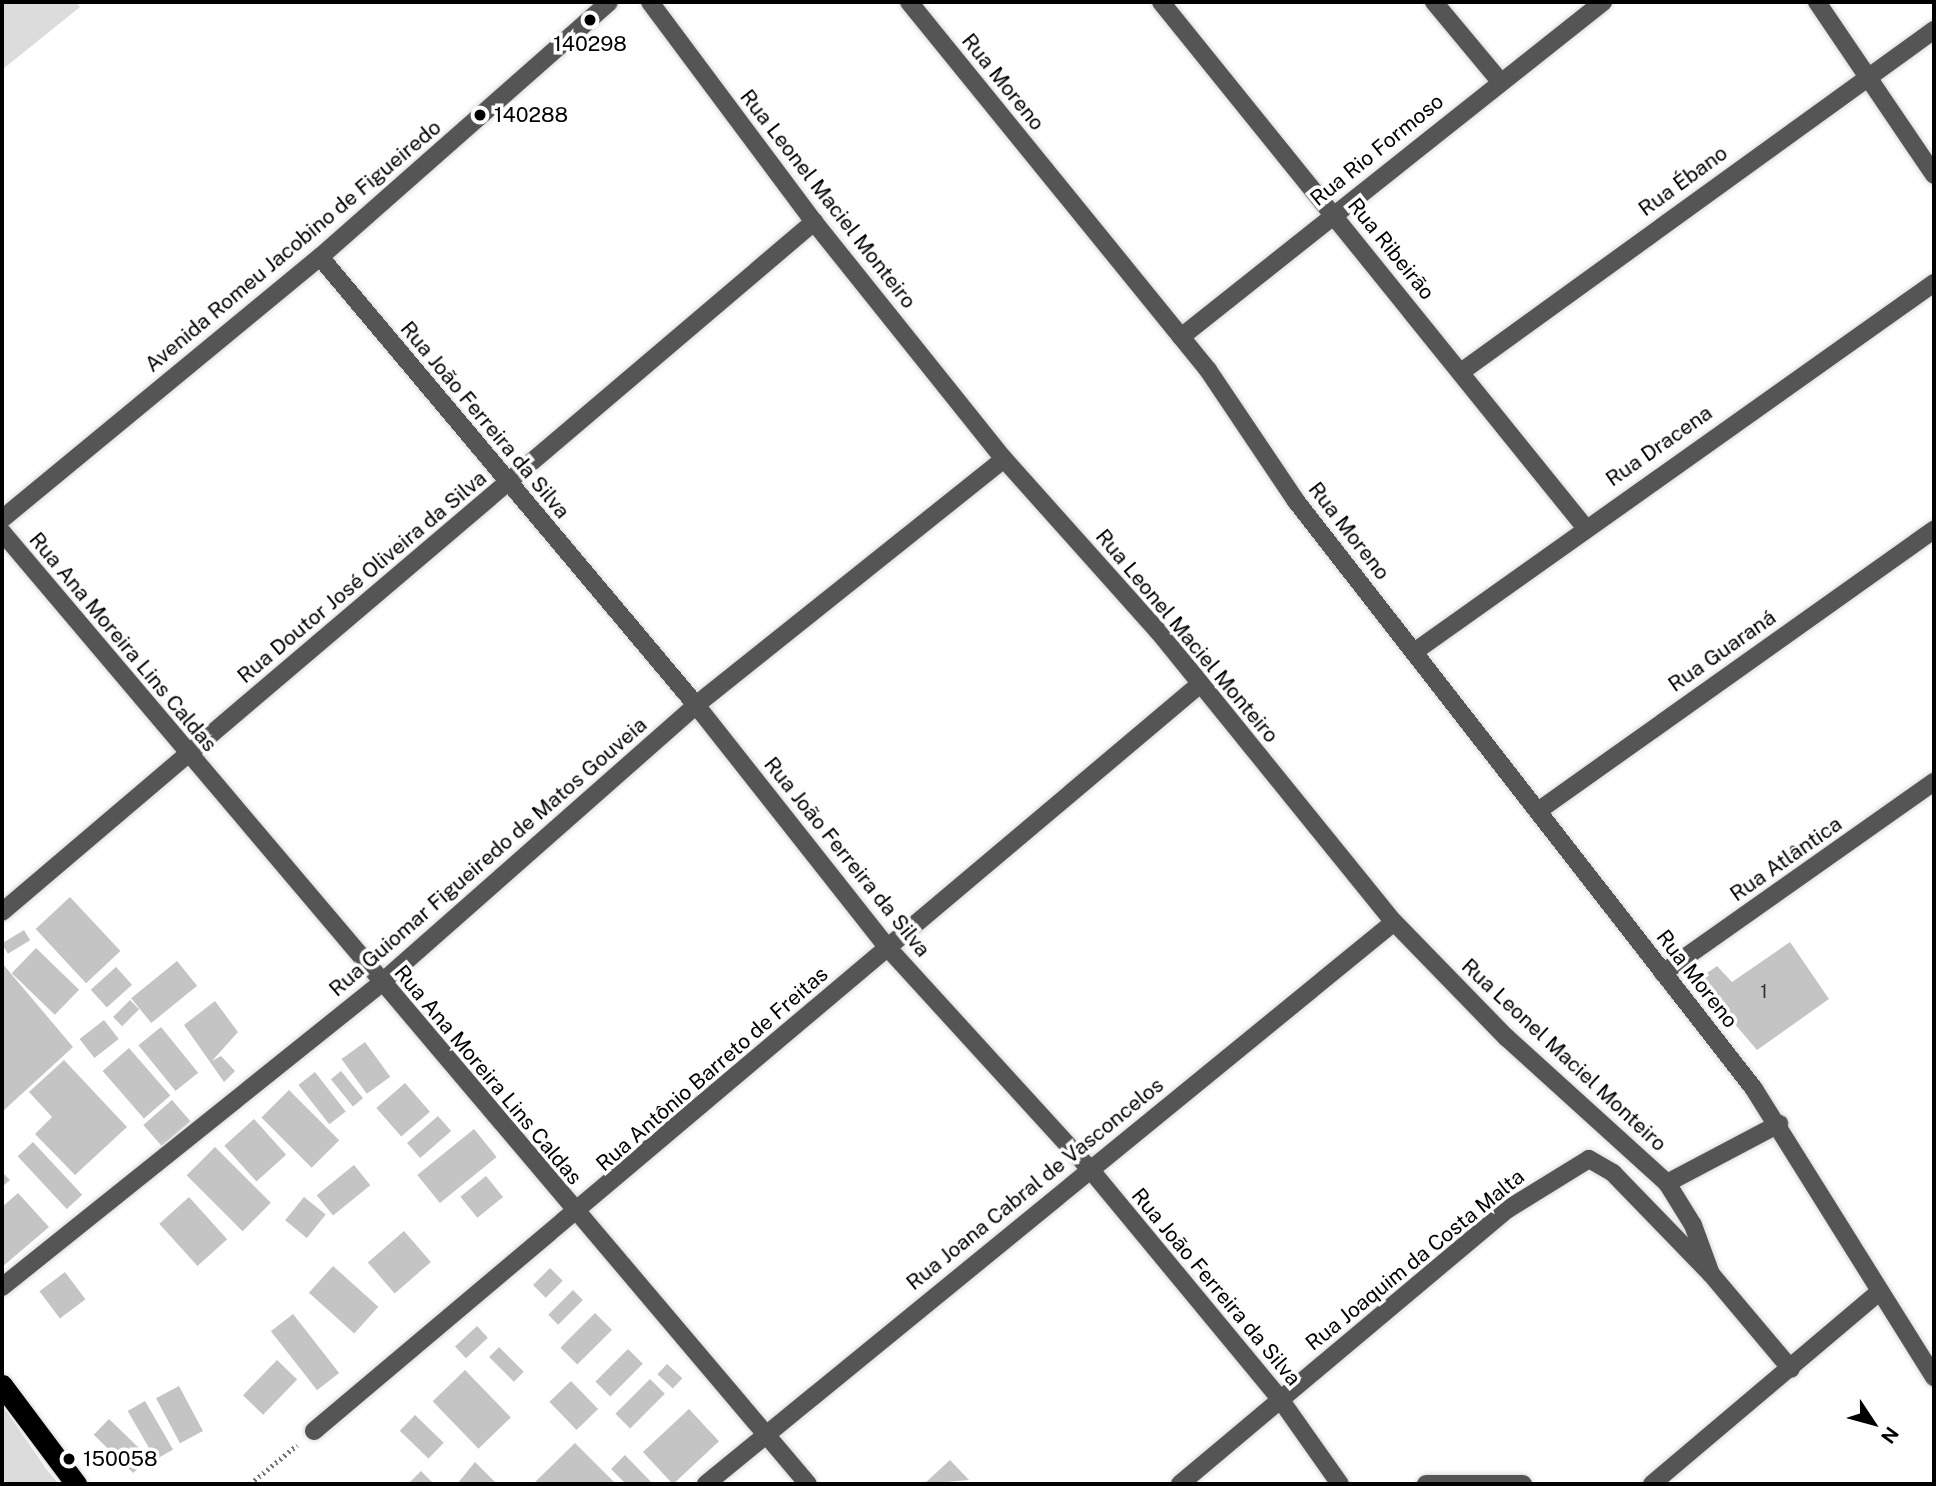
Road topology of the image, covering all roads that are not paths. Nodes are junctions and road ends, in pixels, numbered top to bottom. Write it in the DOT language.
graph roads {
  1 [pos="609,2"];
  2 [pos="650,2"];
  3 [pos="908,2"];
  4 [pos="1161,2"];
  5 [pos="1434,2"];
  6 [pos="1603,2"];
  7 [pos="1816,2"];
  8 [pos="1934,30"];
  9 [pos="1867,75"];
  10 [pos="1499,80"];
  11 [pos="1934,175"];
  12 [pos="1333,214"];
  13 [pos="814,222"];
  14 [pos="320,257"];
  15 [pos="1934,283"];
  16 [pos="1181,337"];
  17 [pos="1461,372"];
  18 [pos="1004,459"];
  19 [pos="509,484"];
  20 [pos="2,519"];
  21 [pos="1584,526"];
  22 [pos="1934,530"];
  23 [pos="2,532"];
  24 [pos="1414,652"];
  25 [pos="1200,684"];
  26 [pos="696,705"];
  27 [pos="187,753"];
  28 [pos="1934,782"];
  29 [pos="1538,811"];
  30 [pos="2,912"];
  31 [pos="1394,922"];
  32 [pos="888,948"];
  33 [pos="1663,973"];
  34 [pos="381,983"];
  35 [pos="1779,1124"];
  36 [pos="1089,1168"];
  37 [pos="1667,1183"];
  38 [pos="576,1215"];
  39 [pos="1711,1273"];
  40 [pos="2,1287"];
  41 [pos="1878,1293"];
  42 [pos="1791,1369"];
  43 [pos="1934,1377"];
  44 [pos="2,1385"];
  45 [pos="1280,1399"];
  46 [pos="314,1431"];
  47 [pos="765,1435"];
  48 [pos="1662,1481"];
  49 [pos="76,1484"];
  50 [pos="706,1484"];
  51 [pos="808,1484"];
  52 [pos="1180,1484"];
  53 [pos="1343,1484"];
  54 [pos="1426,1484"];
  55 [pos="1523,1484"];
  1 -- 14 [label="street, Avenida Romeu Jacobino de Figueiredo"];
  2 -- 13 [label="street, Rua Leonel Maciel Monteiro"];
  3 -- 16 [label="street, Rua Moreno"];
  4 -- 12 [label="street, Rua Ribeirão"];
  5 -- 10 [label="street"];
  6 -- 10 [label="street, Rua Rio Formoso"];
  7 -- 9 [label="street"];
  8 -- 9 [label="street, Rua Ébano"];
  9 -- 11 [label="street"];
  9 -- 17 [label="street, Rua Ébano"];
  10 -- 12 [label="street, Rua Rio Formoso"];
  12 -- 16 [label="street, Rua Rio Formoso"];
  12 -- 17 [label="street, Rua Ribeirão"];
  13 -- 18 [label="street, Rua Leonel Maciel Monteiro"];
  13 -- 19 [label="street, Rua Doutor José Oliveira da Silva"];
  14 -- 19 [label="street, Rua João Ferreira da Silva"];
  14 -- 20 [label="street, Avenida Romeu Jacobino de Figueiredo"];
  15 -- 21 [label="street, Rua Dracena"];
  16 -- 24 [label="street, Rua Moreno"];
  17 -- 21 [label="street, Rua Ribeirão"];
  18 -- 25 [label="street, Rua Leonel Maciel Monteiro"];
  18 -- 26 [label="street, Rua Guiomar Figueiredo de Matos Gouveia"];
  19 -- 26 [label="street, Rua João Ferreira da Silva"];
  19 -- 27 [label="street, Rua Doutor José Oliveira da Silva"];
  21 -- 24 [label="street, Rua Dracena"];
  22 -- 29 [label="street, Rua Guaraná"];
  23 -- 27 [label="street, Rua Ana Moreira Lins Caldas"];
  24 -- 29 [label="street, Rua Moreno"];
  25 -- 31 [label="street, Rua Leonel Maciel Monteiro"];
  25 -- 32 [label="street, Rua Antônio Barreto de Freitas"];
  26 -- 32 [label="street, Rua João Ferreira da Silva"];
  26 -- 34 [label="street, Rua Guiomar Figueiredo de Matos Gouveia"];
  27 -- 30 [label="street, Rua Doutor José Oliveira da Silva"];
  27 -- 34 [label="street, Rua Ana Moreira Lins Caldas"];
  28 -- 33 [label="street, Rua Atlântica"];
  29 -- 33 [label="street, Rua Moreno"];
  31 -- 36 [label="street, Rua Joana Cabral de Vasconcelos"];
  31 -- 37 [label="street, Rua Leonel Maciel Monteiro"];
  32 -- 36 [label="street, Rua João Ferreira da Silva"];
  32 -- 38 [label="street, Rua Antônio Barreto de Freitas"];
  33 -- 35 [label="street, Rua Moreno"];
  34 -- 38 [label="street, Rua Ana Moreira Lins Caldas"];
  34 -- 40 [label="street, Rua Guiomar Figueiredo de Matos Gouveia"];
  35 -- 37 [label="street"];
  35 -- 41 [label="street, Rua Moreno"];
  36 -- 45 [label="street, Rua João Ferreira da Silva"];
  36 -- 47 [label="street, Rua Joana Cabral de Vasconcelos"];
  37 -- 39 [label="street, Rua Leonel Maciel Monteiro"];
  38 -- 46 [label="street, Rua Antônio Barreto de Freitas"];
  38 -- 47 [label="street, Rua Ana Moreira Lins Caldas"];
  39 -- 42 [label="street, Rua Joaquim da Costa Malta"];
  39 -- 45 [label="street, Rua Joaquim da Costa Malta"];
  41 -- 42 [label="street"];
  41 -- 43 [label="street, Rua Moreno"];
  42 -- 48 [label="street"];
  44 -- 49 [label="highway"];
  45 -- 52 [label="street, Rua Joaquim da Costa Malta"];
  45 -- 53 [label="street, Rua João Ferreira da Silva"];
  47 -- 50 [label="street, Rua Joana Cabral de Vasconcelos"];
  47 -- 51 [label="street, Rua Ana Moreira Lins Caldas"];
  54 -- 55 [label="street"];
}
